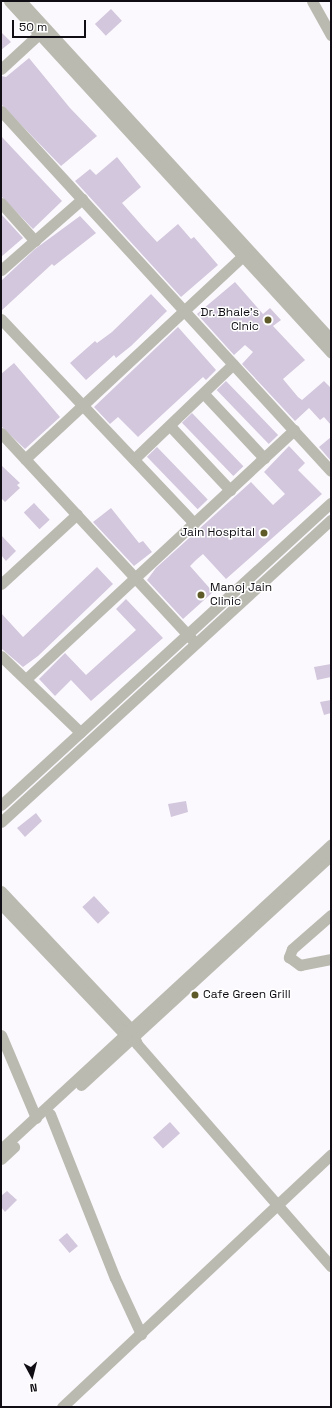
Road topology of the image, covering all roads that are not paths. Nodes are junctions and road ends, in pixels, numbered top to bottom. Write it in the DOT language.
graph roads {
  1 [pos="9,1"];
  2 [pos="21,1"];
  3 [pos="312,1"];
  4 [pos="39,34"];
  5 [pos="331,35"];
  6 [pos="1,69"];
  7 [pos="1,111"];
  8 [pos="82,199"];
  9 [pos="1,203"];
  10 [pos="35,241"];
  11 [pos="246,253"];
  12 [pos="1,270"];
  13 [pos="184,311"];
  14 [pos="1,319"];
  15 [pos="331,339"];
  16 [pos="331,353"];
  17 [pos="234,364"];
  18 [pos="204,394"];
  19 [pos="83,405"];
  20 [pos="170,426"];
  21 [pos="294,430"];
  22 [pos="1,433"];
  23 [pos="264,458"];
  24 [pos="25,459"];
  25 [pos="134,459"];
  26 [pos="331,471"];
  27 [pos="230,490"];
  28 [pos="331,503"];
  29 [pos="77,514"];
  30 [pos="331,520"];
  31 [pos="194,523"];
  32 [pos="135,577"];
  33 [pos="1,584"];
  34 [pos="188,634"];
  35 [pos="196,643"];
  36 [pos="1,656"];
  37 [pos="26,679"];
  38 [pos="80,732"];
  39 [pos="43,766"];
  40 [pos="51,776"];
  41 [pos="1,805"];
  42 [pos="1,822"];
  43 [pos="331,844"];
  44 [pos="331,855"];
  45 [pos="1,890"];
  46 [pos="1,904"];
  47 [pos="331,915"];
  48 [pos="331,959"];
  49 [pos="1,1035"];
  50 [pos="131,1037"];
  51 [pos="50,1114"];
  52 [pos="36,1118"];
  53 [pos="1,1149"];
  54 [pos="331,1154"];
  55 [pos="1,1159"];
  56 [pos="276,1205"];
  57 [pos="331,1266"];
  58 [pos="141,1334"];
  59 [pos="62,1407"];
  1 -- 4 [label="street"];
  2 -- 11 [label="street"];
  3 -- 5 [label="street"];
  4 -- 6 [label="street"];
  4 -- 11 [label="street"];
  7 -- 8 [label="street"];
  8 -- 10 [label="street"];
  8 -- 13 [label="street"];
  9 -- 10 [label="street"];
  10 -- 12 [label="street"];
  11 -- 13 [label="street"];
  11 -- 15 [label="street"];
  11 -- 16 [label="street"];
  13 -- 17 [label="street"];
  13 -- 19 [label="street"];
  14 -- 19 [label="street"];
  17 -- 18 [label="street"];
  17 -- 21 [label="street"];
  18 -- 20 [label="street"];
  18 -- 23 [label="street"];
  19 -- 24 [label="street"];
  19 -- 25 [label="street"];
  20 -- 25 [label="street"];
  20 -- 27 [label="street"];
  21 -- 23 [label="street"];
  21 -- 26 [label="street"];
  22 -- 24 [label="street"];
  23 -- 27 [label="street"];
  24 -- 29 [label="street"];
  25 -- 31 [label="street"];
  27 -- 31 [label="street"];
  28 -- 34 [label="street"];
  29 -- 32 [label="street"];
  29 -- 33 [label="street"];
  30 -- 35 [label="street"];
  31 -- 32 [label="street"];
  32 -- 34 [label="street"];
  32 -- 37 [label="street"];
  34 -- 35 [label="street"];
  34 -- 38 [label="street"];
  35 -- 40 [label="street"];
  36 -- 37 [label="street"];
  37 -- 38 [label="street"];
  38 -- 39 [label="street"];
  39 -- 40 [label="street"];
  39 -- 41 [label="street"];
  40 -- 42 [label="street"];
  43 -- 50 [label="street"];
  44 -- 50 [label="street"];
  45 -- 50 [label="street"];
  46 -- 50 [label="street"];
  47 -- 48 [label="street"];
  49 -- 52 [label="street"];
  50 -- 51 [label="street"];
  50 -- 52 [label="street"];
  50 -- 56 [label="street"];
  51 -- 55 [label="street"];
  51 -- 58 [label="street"];
  52 -- 53 [label="street"];
  54 -- 56 [label="street"];
  56 -- 57 [label="street"];
  56 -- 58 [label="street"];
  58 -- 59 [label="street"];
}
